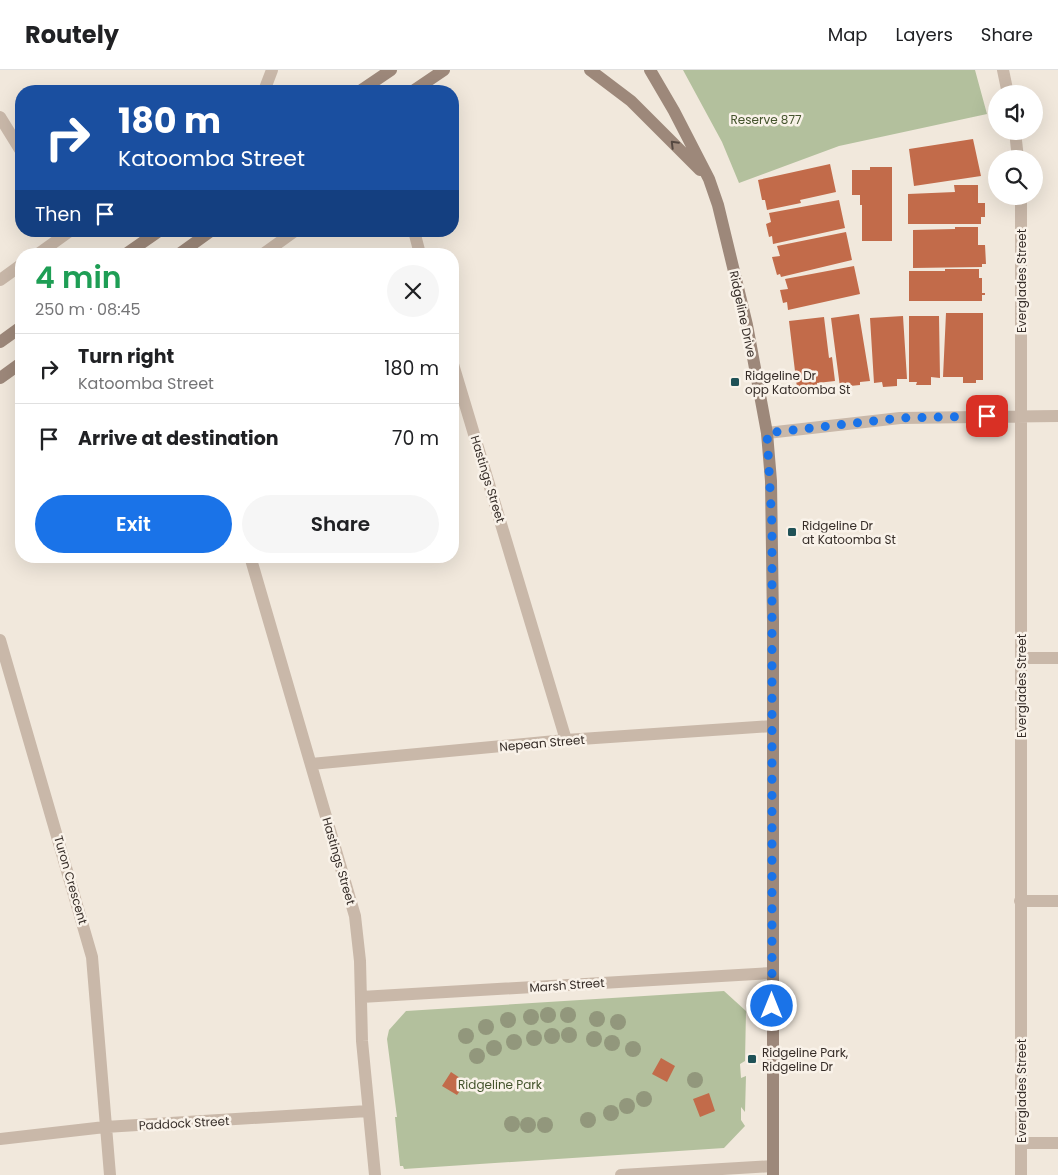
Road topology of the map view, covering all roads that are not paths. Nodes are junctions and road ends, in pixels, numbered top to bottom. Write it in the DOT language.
graph roads {
  1 [pos="272,70"];
  2 [pos="391,70"];
  3 [pos="444,70"];
  4 [pos="590,70"];
  5 [pos="650,70"];
  6 [pos="1002,70"];
  7 [pos="266,85"];
  8 [pos="369,85"];
  9 [pos="422,85"];
  10 [pos="1006,85"];
  11 [pos="0,117"];
  12 [pos="15,141"];
  13 [pos="708,179"];
  14 [pos="1021,205"];
  15 [pos="62,237"];
  16 [pos="150,237"];
  17 [pos="203,237"];
  18 [pos="287,237"];
  19 [pos="46,248"];
  20 [pos="135,248"];
  21 [pos="188,248"];
  22 [pos="271,248"];
  23 [pos="15,269"];
  24 [pos="0,280"];
  25 [pos="15,331"];
  26 [pos="0,342"];
  27 [pos="15,367"];
  28 [pos="0,378"];
  29 [pos="459,384"];
  30 [pos="1021,416"];
  31 [pos="1058,416"];
  32 [pos="767,433"];
  33 [pos="252,563"];
  34 [pos="0,640"];
  35 [pos="1021,658"];
  36 [pos="1058,658"];
  37 [pos="773,726"];
  38 [pos="566,740"];
  39 [pos="311,764"];
  40 [pos="1020,901"];
  41 [pos="1058,901"];
  42 [pos="772,973"];
  43 [pos="361,997"];
  44 [pos="368,1111"];
  45 [pos="105,1127"];
  46 [pos="0,1139"];
  47 [pos="1021,1143"];
  48 [pos="1058,1143"];
  49 [pos="773,1171"];
  50 [pos="110,1175"];
  51 [pos="375,1175"];
  52 [pos="621,1175"];
  53 [pos="1021,1175"];
  1 -- 7 [label="street"];
  2 -- 8 [label="street"];
  3 -- 9 [label="street"];
  13 -- 4 [label="street, one-way"];
  5 -- 13 [label="street, Ridgeline Drive"];
  6 -- 10 [label="street"];
  11 -- 12 [label="street"];
  13 -- 32 [label="street, Ridgeline Drive"];
  14 -- 30 [label="street, Everglades Street"];
  15 -- 19 [label="street"];
  16 -- 20 [label="street"];
  17 -- 21 [label="street"];
  18 -- 22 [label="street"];
  23 -- 24 [label="street"];
  25 -- 26 [label="street"];
  27 -- 28 [label="street"];
  29 -- 38 [label="street, Hastings Street"];
  30 -- 31 [label="street"];
  30 -- 32 [label="street"];
  30 -- 35 [label="street, Everglades Street"];
  32 -- 37 [label="street, Ridgeline Drive"];
  33 -- 39 [label="street, Hastings Street"];
  34 -- 45 [label="street, Turon Crescent"];
  35 -- 36 [label="street"];
  35 -- 40 [label="street, Everglades Street"];
  37 -- 38 [label="street, Nepean Street"];
  37 -- 42 [label="street, Ridgeline Drive"];
  38 -- 39 [label="street, Nepean Street"];
  39 -- 43 [label="street, Hastings Street"];
  40 -- 41 [label="street"];
  40 -- 47 [label="street, Everglades Street"];
  42 -- 43 [label="street, Marsh Street"];
  42 -- 49 [label="street, Ridgeline Drive"];
  43 -- 44 [label="street, Hastings Street"];
  44 -- 45 [label="street, Paddock Street"];
  44 -- 51 [label="street, Hastings Street"];
  45 -- 46 [label="street, Paddock Street"];
  45 -- 50 [label="street, Turon Crescent"];
  47 -- 48 [label="street"];
  47 -- 53 [label="street, Everglades Street"];
  49 -- 52 [label="street"];
}
